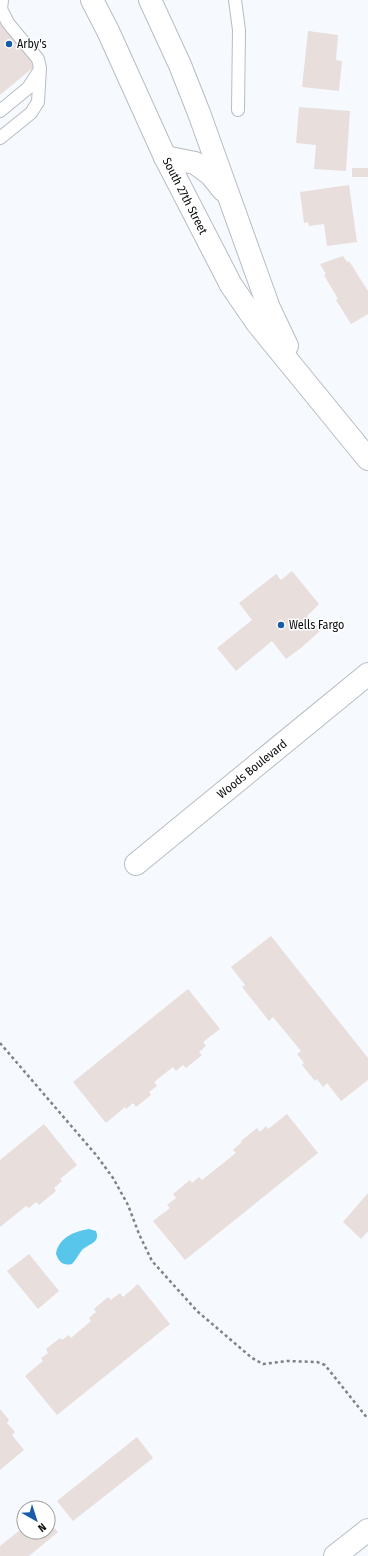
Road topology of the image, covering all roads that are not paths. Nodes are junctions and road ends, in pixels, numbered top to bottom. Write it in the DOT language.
graph roads {
  1 [pos="2,0"];
  2 [pos="92,0"];
  3 [pos="150,0"];
  4 [pos="235,0"];
  5 [pos="40,68"];
  6 [pos="238,110"];
  7 [pos="0,111"];
  8 [pos="0,138"];
  9 [pos="165,157"];
  10 [pos="228,196"];
  11 [pos="303,378"];
  12 [pos="368,459"];
  13 [pos="368,674"];
  14 [pos="136,864"];
  15 [pos="368,1530"];
  16 [pos="335,1556"];
  1 -- 5 [label="lane"];
  2 -- 9 [label="main road, South 27th Street"];
  3 -- 10 [label="main road, South 27th Street"];
  4 -- 6 [label="lane"];
  5 -- 7 [label="lane"];
  5 -- 8 [label="lane"];
  9 -- 10 [label="main road"];
  9 -- 11 [label="main road, South 27th Street"];
  10 -- 11 [label="main road, South 27th Street"];
  11 -- 12 [label="main road, South 27th Street"];
  13 -- 14 [label="main road, Woods Boulevard"];
  15 -- 16 [label="main road"];
}
